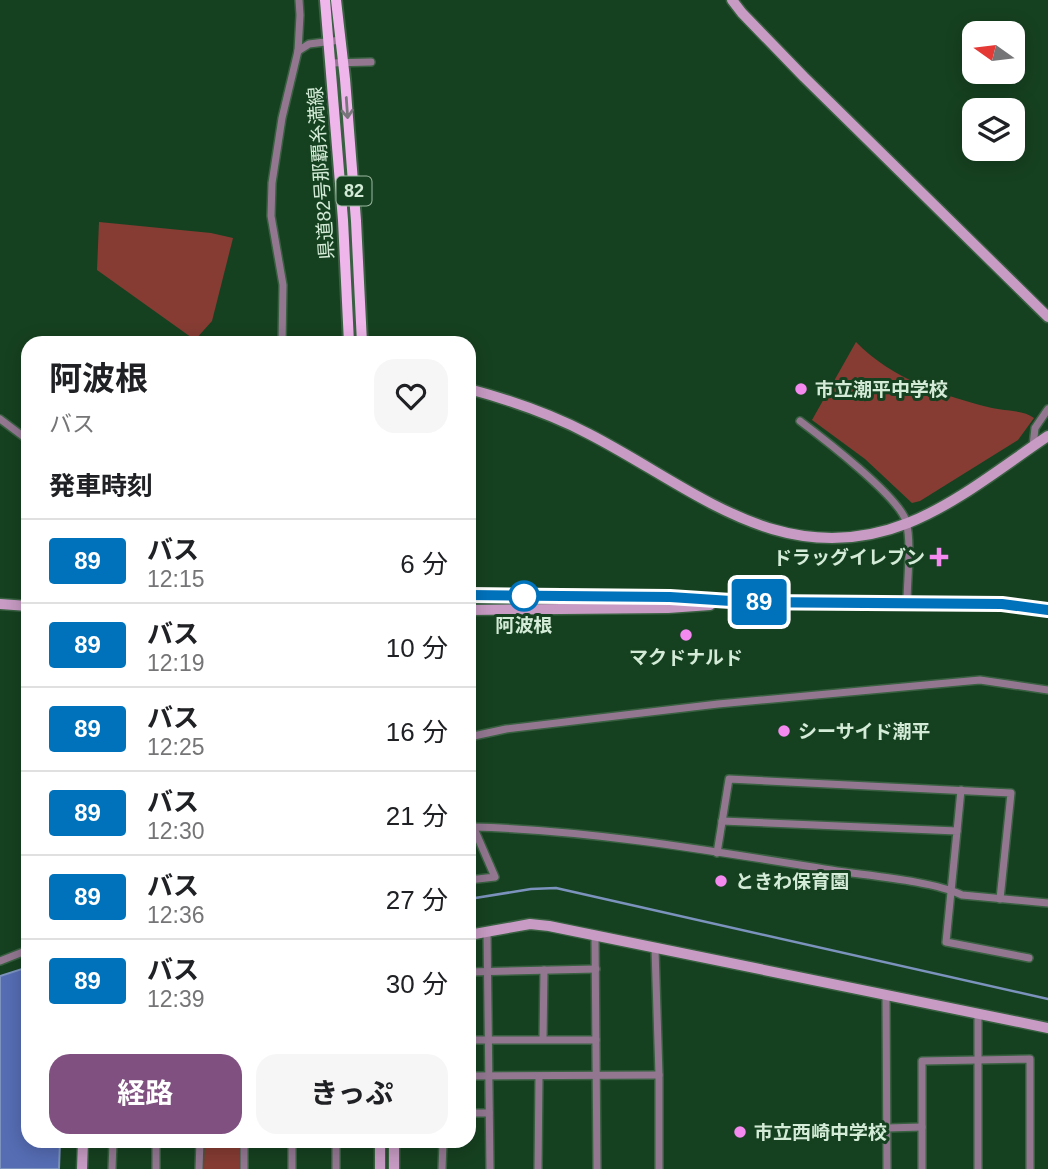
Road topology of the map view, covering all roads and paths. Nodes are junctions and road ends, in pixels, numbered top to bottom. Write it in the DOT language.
graph roads {
  1 [pos="299,0"];
  2 [pos="324,0"];
  3 [pos="337,0"];
  4 [pos="732,0"];
  5 [pos="341,40"];
  6 [pos="329,41"];
  7 [pos="298,51"];
  8 [pos="343,62"];
  9 [pos="372,62"];
  10 [pos="331,63"];
  11 [pos="1048,317"];
  12 [pos="282,336"];
  13 [pos="349,336"];
  14 [pos="362,336"];
  15 [pos="476,391"];
  16 [pos="1048,409"];
  17 [pos="0,419"];
  18 [pos="800,421"];
  19 [pos="21,435"];
  20 [pos="1048,436"];
  21 [pos="1033,446"];
  22 [pos="906,524"];
  23 [pos="476,595"];
  24 [pos="21,602"];
  25 [pos="746,602"];
  26 [pos="0,603"];
  27 [pos="907,603"];
  28 [pos="21,605"];
  29 [pos="476,610"];
  30 [pos="1048,610"];
  31 [pos="1048,690"];
  32 [pos="476,735"];
  33 [pos="961,790"];
  34 [pos="722,821"];
  35 [pos="476,827"];
  36 [pos="957,831"];
  37 [pos="476,832"];
  38 [pos="717,853"];
  39 [pos="476,879"];
  40 [pos="952,890"];
  41 [pos="1000,899"];
  42 [pos="1048,903"];
  43 [pos="487,933"];
  44 [pos="476,934"];
  45 [pos="595,936"];
  46 [pos="655,949"];
  47 [pos="21,953"];
  48 [pos="1029,958"];
  49 [pos="0,961"];
  50 [pos="596,969"];
  51 [pos="544,970"];
  52 [pos="476,971"];
  53 [pos="488,971"];
  54 [pos="886,997"];
  55 [pos="978,1014"];
  56 [pos="1048,1028"];
  57 [pos="543,1039"];
  58 [pos="476,1040"];
  59 [pos="489,1040"];
  60 [pos="596,1040"];
  61 [pos="978,1061"];
  62 [pos="476,1076"];
  63 [pos="489,1076"];
  64 [pos="539,1076"];
  65 [pos="659,1076"];
  66 [pos="596,1077"];
  67 [pos="476,1113"];
  68 [pos="489,1113"];
  69 [pos="887,1128"];
  70 [pos="922,1128"];
  71 [pos="83,1148"];
  72 [pos="113,1148"];
  73 [pos="156,1148"];
  74 [pos="200,1148"];
  75 [pos="244,1148"];
  76 [pos="292,1148"];
  77 [pos="335,1148"];
  78 [pos="380,1148"];
  79 [pos="394,1148"];
  80 [pos="443,1148"];
  81 [pos="82,1169"];
  82 [pos="113,1169"];
  83 [pos="156,1169"];
  84 [pos="199,1169"];
  85 [pos="244,1169"];
  86 [pos="292,1169"];
  87 [pos="336,1169"];
  88 [pos="380,1169"];
  89 [pos="394,1169"];
  90 [pos="442,1169"];
  91 [pos="490,1169"];
  92 [pos="538,1169"];
  93 [pos="597,1169"];
  94 [pos="659,1169"];
  95 [pos="887,1169"];
  96 [pos="922,1169"];
  97 [pos="978,1169"];
  98 [pos="1030,1169"];
  1 -- 7 [label="street"];
  2 -- 6 [label="main road, 県道82号那覇糸満線 / 82"];
  3 -- 5 [label="main road, 県道82号那覇糸満線 / 82"];
  4 -- 11 [label="street"];
  5 -- 6 [label="street"];
  5 -- 8 [label="main road, 県道82号那覇糸満線 / 82"];
  6 -- 7 [label="street"];
  6 -- 10 [label="main road, 県道82号那覇糸満線 / 82"];
  7 -- 12 [label="street"];
  8 -- 9 [label="street"];
  8 -- 10 [label="street"];
  8 -- 14 [label="main road, 県道82号那覇糸満線 / 82, one-way"];
  10 -- 13 [label="main road, 県道82号那覇糸満線 / 82"];
  15 -- 22 [label="street"];
  16 -- 21 [label="street"];
  17 -- 19 [label="street"];
  18 -- 22 [label="street"];
  20 -- 21 [label="street"];
  21 -- 22 [label="street"];
  22 -- 27 [label="street"];
  23 -- 25 [label="street"];
  24 -- 26 [label="street"];
  25 -- 27 [label="street"];
  25 -- 29 [label="street"];
  26 -- 28 [label="street"];
  27 -- 30 [label="street"];
  31 -- 32 [label="street"];
  33 -- 34 [label="street"];
  33 -- 36 [label="street"];
  33 -- 41 [label="street"];
  34 -- 36 [label="street"];
  34 -- 38 [label="street"];
  35 -- 38 [label="street"];
  36 -- 40 [label="street"];
  37 -- 39 [label="street"];
  38 -- 40 [label="street"];
  40 -- 41 [label="street"];
  40 -- 48 [label="street"];
  41 -- 42 [label="street"];
  43 -- 44 [label="street"];
  43 -- 45 [label="street"];
  43 -- 53 [label="street"];
  45 -- 46 [label="street"];
  45 -- 50 [label="street"];
  46 -- 54 [label="street"];
  46 -- 65 [label="street"];
  47 -- 49 [label="street"];
  50 -- 51 [label="street"];
  50 -- 60 [label="street"];
  51 -- 53 [label="street"];
  51 -- 57 [label="street"];
  52 -- 53 [label="street"];
  53 -- 59 [label="street"];
  54 -- 55 [label="street"];
  54 -- 69 [label="street"];
  55 -- 56 [label="street"];
  55 -- 61 [label="street"];
  57 -- 59 [label="street"];
  57 -- 60 [label="street"];
  58 -- 59 [label="street"];
  59 -- 63 [label="street"];
  60 -- 66 [label="street"];
  61 -- 70 [label="street"];
  61 -- 97 [label="street"];
  61 -- 98 [label="street"];
  62 -- 63 [label="street"];
  63 -- 64 [label="street"];
  63 -- 68 [label="street"];
  64 -- 66 [label="street"];
  64 -- 92 [label="street"];
  65 -- 66 [label="street"];
  65 -- 94 [label="street"];
  66 -- 93 [label="street"];
  67 -- 68 [label="street"];
  68 -- 91 [label="street"];
  69 -- 70 [label="street"];
  69 -- 95 [label="street"];
  70 -- 96 [label="street"];
  71 -- 81 [label="street"];
  72 -- 82 [label="street"];
  73 -- 83 [label="street"];
  74 -- 84 [label="street"];
  75 -- 85 [label="street"];
  76 -- 86 [label="street"];
  77 -- 87 [label="street"];
  78 -- 88 [label="street"];
  79 -- 89 [label="street"];
  80 -- 90 [label="street"];
}
